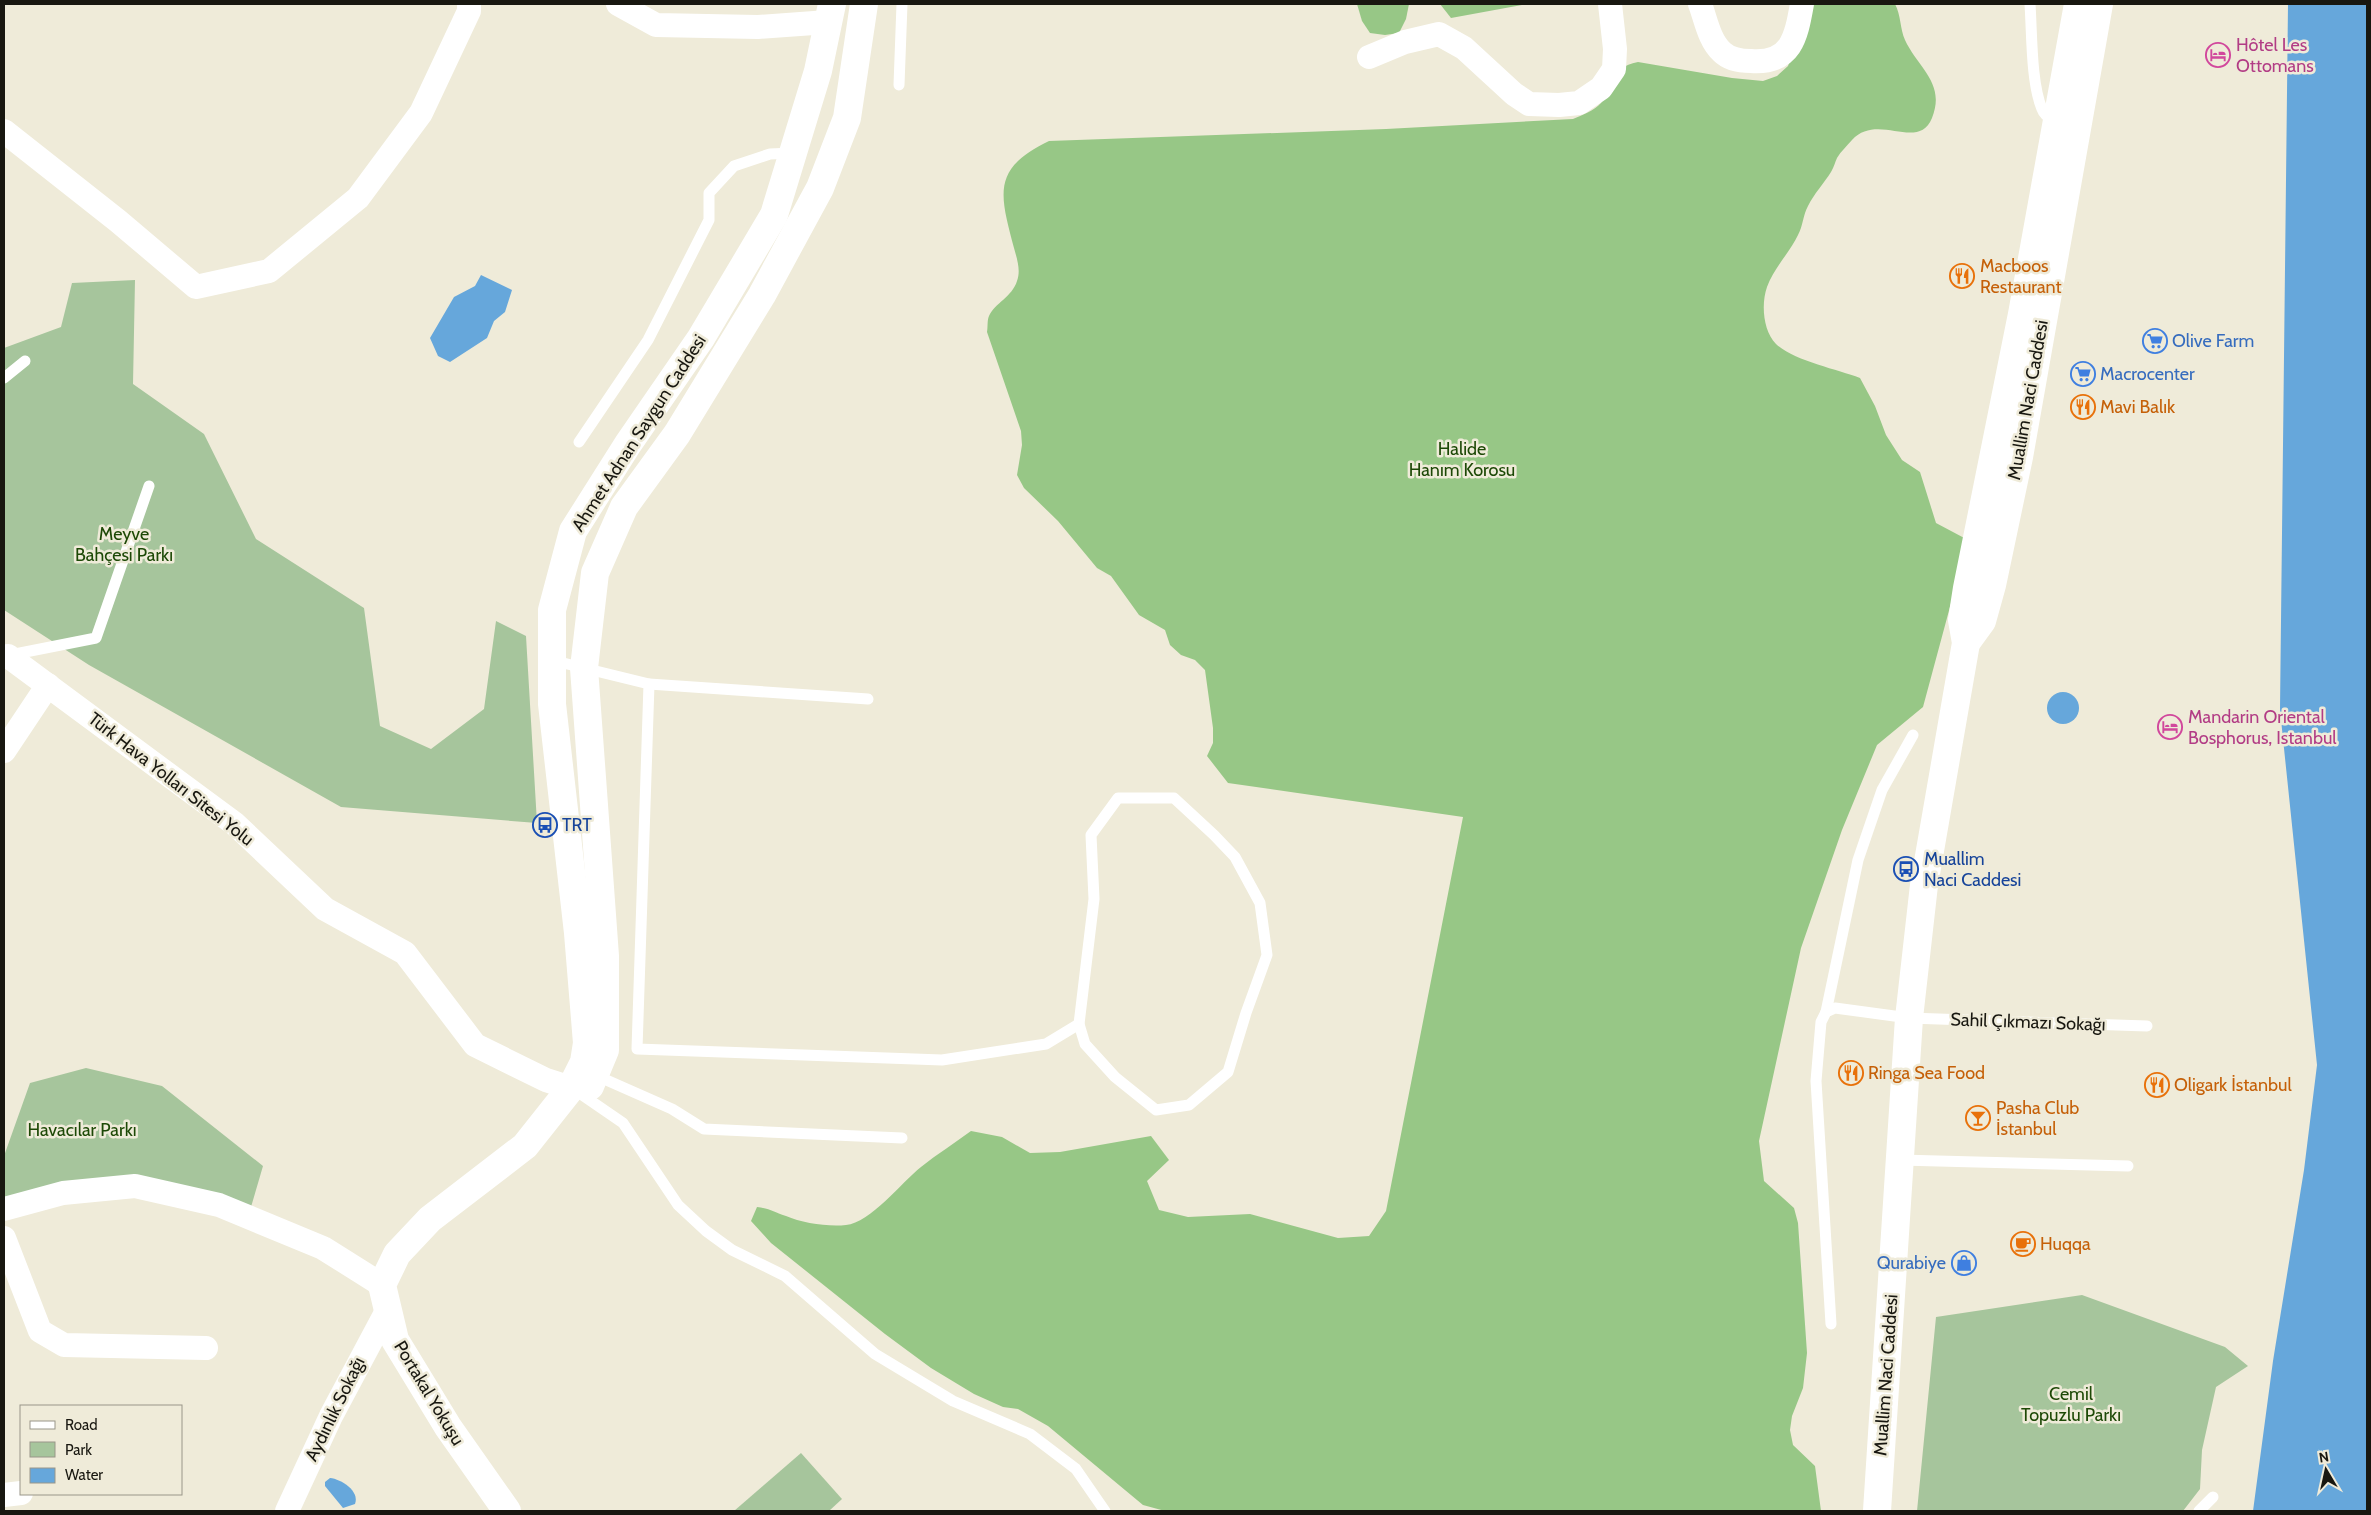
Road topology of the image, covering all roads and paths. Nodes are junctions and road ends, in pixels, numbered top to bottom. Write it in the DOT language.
graph roads {
  1 [pos="469,4"];
  2 [pos="618,4"];
  3 [pos="864,4"];
  4 [pos="902,4"];
  5 [pos="1610,4"];
  6 [pos="1700,4"];
  7 [pos="1802,4"];
  8 [pos="2030,4"];
  9 [pos="2078,4"];
  10 [pos="2099,4"];
  11 [pos="830,13"];
  12 [pos="1370,57"];
  13 [pos="899,85"];
  14 [pos="2066,127"];
  15 [pos="4,132"];
  16 [pos="793,153"];
  17 [pos="26,362"];
  18 [pos="4,378"];
  19 [pos="579,442"];
  20 [pos="149,486"];
  21 [pos="6,656"];
  22 [pos="551,660"];
  23 [pos="584,668"];
  24 [pos="650,684"];
  25 [pos="48,686"];
  26 [pos="868,699"];
  27 [pos="1913,735"];
  28 [pos="4,750"];
  29 [pos="1826,1012"];
  30 [pos="1909,1018"];
  31 [pos="1079,1024"];
  32 [pos="2148,1026"];
  33 [pos="584,1087"];
  34 [pos="902,1138"];
  35 [pos="1900,1160"];
  36 [pos="2128,1166"];
  37 [pos="4,1209"];
  38 [pos="4,1238"];
  39 [pos="385,1297"];
  40 [pos="1831,1324"];
  41 [pos="206,1348"];
  42 [pos="20,1493"];
  43 [pos="4,1495"];
  44 [pos="287,1511"];
  45 [pos="507,1511"];
  46 [pos="1105,1511"];
  47 [pos="1877,1511"];
  48 [pos="2199,1511"];
  49 [pos="2210,1511"];
  1 -- 15 [label="street"];
  2 -- 11 [label="street"];
  3 -- 23 [label="main road, Ahmet Adnan Saygun Caddesi"];
  4 -- 13 [label="lane"];
  5 -- 12 [label="street"];
  6 -- 7 [label="street"];
  8 -- 14 [label="lane"];
  9 -- 14 [label="main road, Muallim Naci Caddesi"];
  10 -- 14 [label="main road, Muallim Naci Caddesi"];
  11 -- 16 [label="main road, Ahmet Adnan Saygun Caddesi"];
  14 -- 30 [label="main road, Muallim Naci Caddesi"];
  16 -- 19 [label="lane"];
  16 -- 22 [label="main road, Ahmet Adnan Saygun Caddesi"];
  17 -- 18 [label="lane"];
  20 -- 21 [label="lane"];
  21 -- 25 [label="street, Türk Hava Yolları Sitesi Yolu"];
  22 -- 23 [label="lane"];
  22 -- 33 [label="main road, Ahmet Adnan Saygun Caddesi"];
  23 -- 24 [label="lane"];
  23 -- 33 [label="main road, Ahmet Adnan Saygun Caddesi"];
  24 -- 26 [label="lane"];
  24 -- 31 [label="lane"];
  25 -- 28 [label="street"];
  25 -- 33 [label="street, Türk Hava Yolları Sitesi Yolu"];
  27 -- 29 [label="lane"];
  29 -- 30 [label="lane, Sahil Çıkmazı Sokağı"];
  29 -- 40 [label="lane"];
  30 -- 32 [label="lane, Sahil Çıkmazı Sokağı"];
  30 -- 35 [label="main road, Muallim Naci Caddesi"];
  31 -- 31 [label="lane"];
  33 -- 34 [label="lane"];
  33 -- 39 [label="main road, Ahmet Adnan Saygun Caddesi"];
  33 -- 46 [label="lane"];
  35 -- 36 [label="lane"];
  35 -- 47 [label="main road, Muallim Naci Caddesi"];
  37 -- 39 [label="street"];
  38 -- 41 [label="street"];
  39 -- 44 [label="street, Aydınlık Sokağı"];
  39 -- 45 [label="main road, Portakal Yokuşu"];
  42 -- 43 [label="street"];
  48 -- 49 [label="lane"];
}
